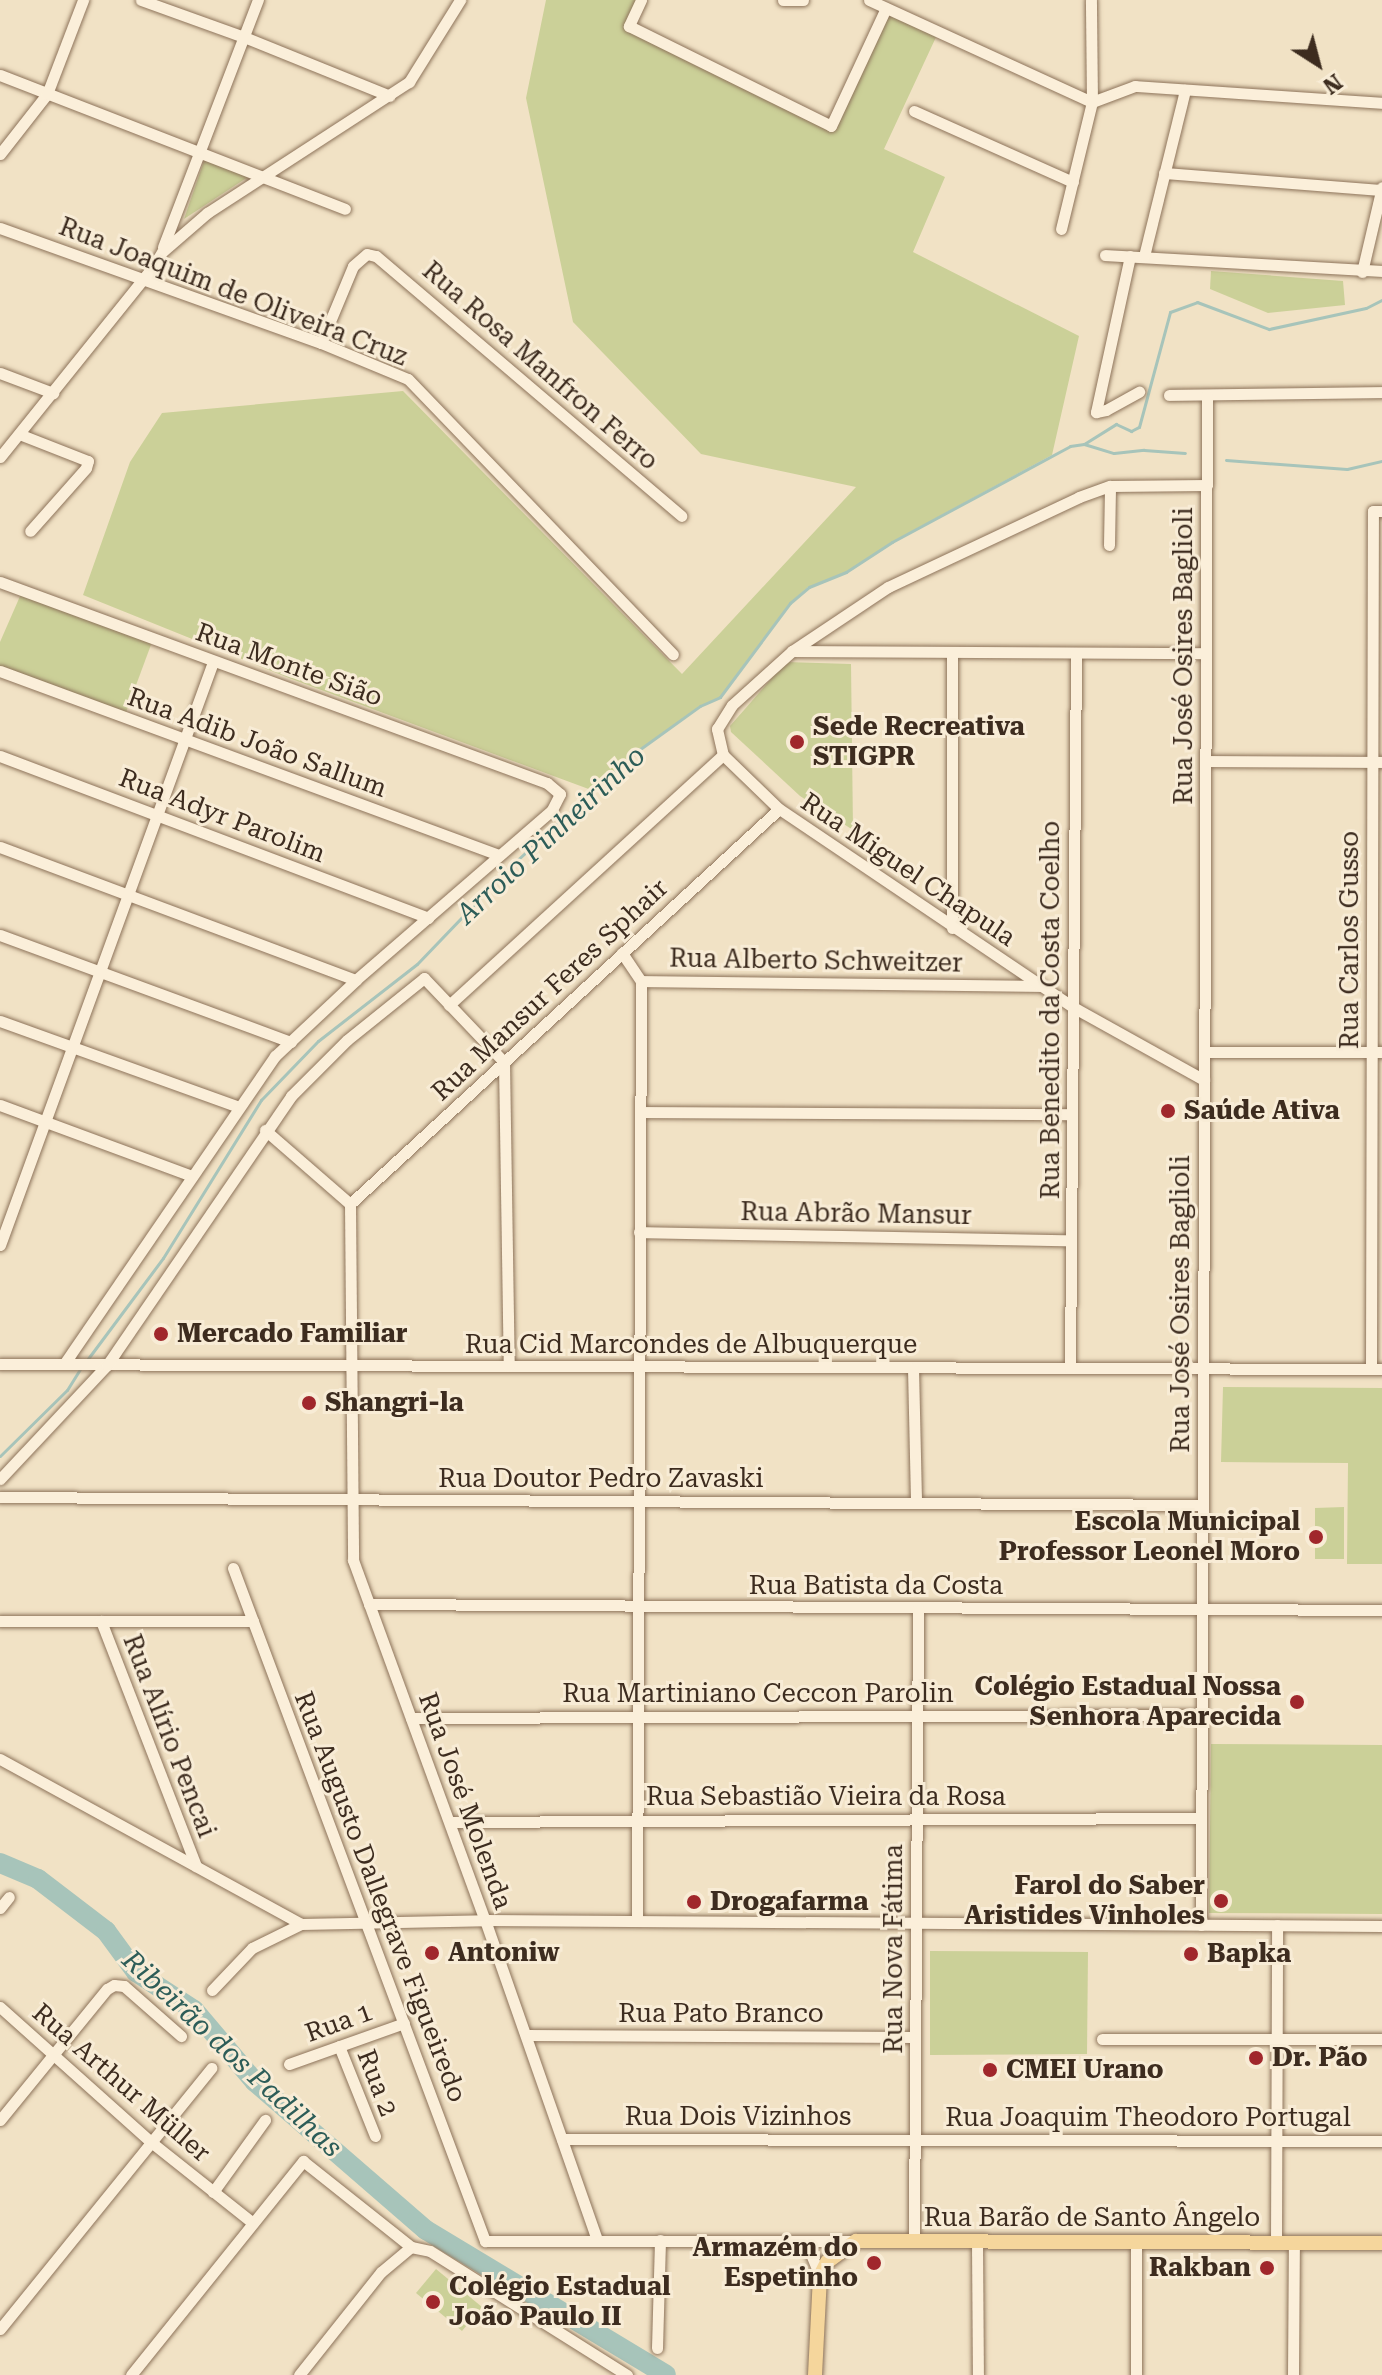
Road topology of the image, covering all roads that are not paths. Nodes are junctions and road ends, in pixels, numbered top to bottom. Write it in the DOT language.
graph roads {
  1 [pos="83,0"];
  2 [pos="141,0"];
  3 [pos="258,0"];
  4 [pos="460,0"];
  5 [pos="641,0"];
  6 [pos="783,0"];
  7 [pos="803,0"];
  8 [pos="869,0"];
  9 [pos="1091,0"];
  10 [pos="886,8"];
  11 [pos="244,37"];
  12 [pos="0,75"];
  13 [pos="1185,90"];
  14 [pos="47,94"];
  15 [pos="390,96"];
  16 [pos="1092,102"];
  17 [pos="1382,103"];
  18 [pos="914,111"];
  19 [pos="201,153"];
  20 [pos="0,154"];
  21 [pos="1164,173"];
  22 [pos="263,175"];
  23 [pos="1073,182"];
  24 [pos="1382,189"];
  25 [pos="345,209"];
  26 [pos="0,228"];
  27 [pos="1061,229"];
  28 [pos="162,252"];
  29 [pos="1105,255"];
  30 [pos="1130,256"];
  31 [pos="1144,256"];
  32 [pos="1382,271"];
  33 [pos="1362,272"];
  34 [pos="143,280"];
  35 [pos="321,343"];
  36 [pos="0,373"];
  37 [pos="1139,392"];
  38 [pos="1382,392"];
  39 [pos="53,393"];
  40 [pos="1169,395"];
  41 [pos="1207,396"];
  42 [pos="19,434"];
  43 [pos="0,457"];
  44 [pos="1207,485"];
  45 [pos="1110,486"];
  46 [pos="1377,511"];
  47 [pos="681,516"];
  48 [pos="30,531"];
  49 [pos="1109,545"];
  50 [pos="0,582"];
  51 [pos="792,651"];
  52 [pos="952,652"];
  53 [pos="1076,653"];
  54 [pos="1206,653"];
  55 [pos="673,654"];
  56 [pos="213,662"];
  57 [pos="0,671"];
  58 [pos="184,741"];
  59 [pos="723,755"];
  60 [pos="0,756"];
  61 [pos="1206,761"];
  62 [pos="1377,762"];
  63 [pos="779,809"];
  64 [pos="157,814"];
  65 [pos="0,847"];
  66 [pos="499,855"];
  67 [pos="127,894"];
  68 [pos="428,918"];
  69 [pos="952,928"];
  70 [pos="0,935"];
  71 [pos="622,953"];
  72 [pos="98,973"];
  73 [pos="356,980"];
  74 [pos="641,981"];
  75 [pos="1040,986"];
  76 [pos="449,1005"];
  77 [pos="1073,1007"];
  78 [pos="0,1021"];
  79 [pos="291,1042"];
  80 [pos="70,1048"];
  81 [pos="1204,1052"];
  82 [pos="1377,1052"];
  83 [pos="504,1062"];
  84 [pos="1204,1080"];
  85 [pos="0,1105"];
  86 [pos="239,1107"];
  87 [pos="640,1112"];
  88 [pos="1072,1114"];
  89 [pos="42,1121"];
  90 [pos="265,1130"];
  91 [pos="192,1176"];
  92 [pos="350,1204"];
  93 [pos="639,1232"];
  94 [pos="1071,1240"];
  95 [pos="0,1245"];
  96 [pos="0,1364"];
  97 [pos="67,1364"];
  98 [pos="102,1365"];
  99 [pos="349,1366"];
  100 [pos="509,1366"];
  101 [pos="638,1367"];
  102 [pos="913,1368"];
  103 [pos="1070,1368"];
  104 [pos="1203,1369"];
  105 [pos="1376,1369"];
  106 [pos="0,1479"];
  107 [pos="0,1497"];
  108 [pos="351,1499"];
  109 [pos="638,1501"];
  110 [pos="916,1503"];
  111 [pos="1203,1505"];
  112 [pos="233,1568"];
  113 [pos="369,1604"];
  114 [pos="637,1607"];
  115 [pos="918,1608"];
  116 [pos="1202,1609"];
  117 [pos="1382,1610"];
  118 [pos="0,1621"];
  119 [pos="101,1621"];
  120 [pos="253,1621"];
  121 [pos="1202,1715"];
  122 [pos="917,1716"];
  123 [pos="636,1717"];
  124 [pos="411,1718"];
  125 [pos="1,1758"];
  126 [pos="1201,1818"];
  127 [pos="636,1819"];
  128 [pos="917,1821"];
  129 [pos="450,1822"];
  130 [pos="196,1866"];
  131 [pos="9,1897"];
  132 [pos="0,1908"];
  133 [pos="485,1920"];
  134 [pos="365,1921"];
  135 [pos="637,1921"];
  136 [pos="916,1923"];
  137 [pos="301,1924"];
  138 [pos="1201,1925"];
  139 [pos="1277,1925"];
  140 [pos="1382,1926"];
  141 [pos="212,1990"];
  142 [pos="0,2007"];
  143 [pos="404,2023"];
  144 [pos="526,2035"];
  145 [pos="181,2036"];
  146 [pos="915,2037"];
  147 [pos="1102,2039"];
  148 [pos="1277,2039"];
  149 [pos="1382,2039"];
  150 [pos="339,2046"];
  151 [pos="54,2054"];
  152 [pos="289,2064"];
  153 [pos="211,2068"];
  154 [pos="0,2120"];
  155 [pos="265,2120"];
  156 [pos="375,2136"];
  157 [pos="562,2139"];
  158 [pos="915,2139"];
  159 [pos="1276,2141"];
  160 [pos="1382,2141"];
  161 [pos="151,2142"];
  162 [pos="213,2192"];
  163 [pos="253,2223"];
  164 [pos="597,2240"];
  165 [pos="660,2240"];
  166 [pos="485,2241"];
  167 [pos="856,2241"];
  168 [pos="914,2241"];
  169 [pos="801,2242"];
  170 [pos="977,2242"];
  171 [pos="1136,2242"];
  172 [pos="1276,2243"];
  173 [pos="1294,2243"];
  174 [pos="1382,2243"];
  175 [pos="411,2247"];
  176 [pos="820,2276"];
  177 [pos="0,2329"];
  178 [pos="657,2348"];
  179 [pos="131,2375"];
  180 [pos="299,2375"];
  181 [pos="627,2375"];
  182 [pos="815,2375"];
  183 [pos="978,2375"];
  184 [pos="1136,2375"];
  185 [pos="1293,2375"];
  1 -- 14 [label="street"];
  2 -- 11 [label="street"];
  3 -- 11 [label="street"];
  4 -- 15 [label="street"];
  5 -- 10 [label="street"];
  6 -- 7 [label="street"];
  8 -- 10 [label="street"];
  9 -- 16 [label="street"];
  10 -- 16 [label="street"];
  11 -- 15 [label="street"];
  11 -- 19 [label="street"];
  12 -- 14 [label="street"];
  13 -- 16 [label="street"];
  13 -- 17 [label="street"];
  13 -- 21 [label="street"];
  14 -- 19 [label="street"];
  14 -- 20 [label="street"];
  15 -- 22 [label="street"];
  16 -- 23 [label="street"];
  18 -- 23 [label="street"];
  19 -- 22 [label="street"];
  19 -- 28 [label="street"];
  21 -- 24 [label="street"];
  21 -- 31 [label="street"];
  22 -- 25 [label="street"];
  22 -- 28 [label="street"];
  23 -- 27 [label="street"];
  24 -- 33 [label="street"];
  26 -- 34 [label="street, Rua Joaquim de Oliveira Cruz"];
  28 -- 34 [label="street"];
  29 -- 30 [label="street"];
  30 -- 31 [label="street"];
  30 -- 37 [label="street"];
  31 -- 33 [label="street"];
  32 -- 33 [label="street"];
  34 -- 35 [label="street, Rua Joaquim de Oliveira Cruz"];
  34 -- 39 [label="street"];
  35 -- 47 [label="street, Rua Rosa Manfron Ferro"];
  35 -- 55 [label="street, Rua Joaquim de Oliveira Cruz"];
  36 -- 39 [label="street"];
  38 -- 41 [label="street"];
  39 -- 42 [label="street"];
  40 -- 41 [label="street"];
  41 -- 44 [label="street, Rua José Osires Baglioli"];
  42 -- 43 [label="street"];
  42 -- 48 [label="street"];
  44 -- 45 [label="street"];
  44 -- 54 [label="street, Rua José Osires Baglioli"];
  45 -- 49 [label="street"];
  45 -- 51 [label="street"];
  46 -- 62 [label="street, Rua Carlos Gusso"];
  50 -- 56 [label="street, Rua Monte Sião"];
  51 -- 52 [label="street"];
  51 -- 59 [label="street"];
  52 -- 53 [label="street"];
  52 -- 69 [label="street"];
  53 -- 54 [label="street"];
  53 -- 77 [label="street, Rua Benedito da Costa Coelho"];
  54 -- 61 [label="street, Rua José Osires Baglioli"];
  56 -- 58 [label="street"];
  56 -- 66 [label="street, Rua Monte Sião"];
  57 -- 58 [label="street, Rua Adib João Sallum"];
  58 -- 64 [label="street"];
  58 -- 66 [label="street, Rua Adib João Sallum"];
  59 -- 63 [label="street, Rua Miguel Chapula"];
  59 -- 76 [label="street"];
  60 -- 64 [label="street, Rua Adyr Parolim"];
  61 -- 62 [label="street"];
  61 -- 81 [label="street, Rua José Osires Baglioli"];
  62 -- 82 [label="street, Rua Carlos Gusso"];
  63 -- 69 [label="street, Rua Miguel Chapula"];
  63 -- 71 [label="street, Rua Mansur Feres Sphair"];
  64 -- 67 [label="street"];
  64 -- 68 [label="street, Rua Adyr Parolim"];
  65 -- 67 [label="street"];
  66 -- 68 [label="street"];
  67 -- 72 [label="street"];
  67 -- 73 [label="street"];
  68 -- 73 [label="street"];
  69 -- 75 [label="street, Rua Miguel Chapula"];
  70 -- 72 [label="street"];
  71 -- 74 [label="street"];
  71 -- 83 [label="street, Rua Mansur Feres Sphair"];
  72 -- 79 [label="street"];
  72 -- 80 [label="street"];
  73 -- 79 [label="street"];
  74 -- 75 [label="street, Rua Alberto Schweitzer"];
  74 -- 87 [label="street"];
  75 -- 77 [label="street, Rua Miguel Chapula"];
  76 -- 83 [label="street"];
  76 -- 90 [label="street"];
  77 -- 84 [label="street, Rua Miguel Chapula"];
  77 -- 88 [label="street, Rua Benedito da Costa Coelho"];
  78 -- 80 [label="street"];
  79 -- 86 [label="street"];
  80 -- 86 [label="street"];
  80 -- 89 [label="street"];
  81 -- 82 [label="street"];
  81 -- 84 [label="street, Rua José Osires Baglioli"];
  82 -- 105 [label="street, Rua Carlos Gusso"];
  83 -- 92 [label="street, Rua Mansur Feres Sphair"];
  83 -- 100 [label="street"];
  84 -- 104 [label="street, Rua José Osires Baglioli"];
  85 -- 89 [label="street"];
  86 -- 91 [label="street"];
  87 -- 88 [label="street"];
  87 -- 93 [label="street"];
  88 -- 94 [label="street, Rua Benedito da Costa Coelho"];
  89 -- 91 [label="street"];
  89 -- 95 [label="street"];
  90 -- 92 [label="street"];
  90 -- 98 [label="street"];
  91 -- 97 [label="street"];
  92 -- 99 [label="street, Rua José Molenda"];
  93 -- 94 [label="street, Rua Abrão Mansur"];
  93 -- 101 [label="street"];
  94 -- 103 [label="street, Rua Benedito da Costa Coelho"];
  96 -- 97 [label="street, Rua Cid Marcondes de Albuquerque"];
  97 -- 98 [label="street, Rua Cid Marcondes de Albuquerque"];
  98 -- 99 [label="street, Rua Cid Marcondes de Albuquerque"];
  98 -- 106 [label="street"];
  99 -- 100 [label="street, Rua Cid Marcondes de Albuquerque"];
  99 -- 108 [label="street, Rua José Molenda"];
  100 -- 101 [label="street, Rua Cid Marcondes de Albuquerque"];
  101 -- 102 [label="street, Rua Cid Marcondes de Albuquerque"];
  101 -- 109 [label="street"];
  102 -- 103 [label="street, Rua Cid Marcondes de Albuquerque"];
  102 -- 110 [label="street"];
  103 -- 104 [label="street, Rua Cid Marcondes de Albuquerque"];
  104 -- 105 [label="street, Rua Cid Marcondes de Albuquerque"];
  104 -- 111 [label="street, Rua José Osires Baglioli"];
  107 -- 108 [label="street, Rua Doutor Pedro Zavaski"];
  108 -- 109 [label="street, Rua Doutor Pedro Zavaski"];
  108 -- 113 [label="street, Rua José Molenda"];
  109 -- 110 [label="street, Rua Doutor Pedro Zavaski"];
  109 -- 114 [label="street"];
  110 -- 111 [label="street, Rua Doutor Pedro Zavaski"];
  111 -- 116 [label="street, Rua José Osires Baglioli"];
  112 -- 120 [label="street, Rua Augusto Dallegrave Figueiredo"];
  113 -- 114 [label="street, Rua Batista da Costa"];
  113 -- 124 [label="street, Rua José Molenda"];
  114 -- 115 [label="street, Rua Batista da Costa"];
  114 -- 123 [label="street"];
  115 -- 116 [label="street, Rua Batista da Costa"];
  115 -- 122 [label="street, Rua Nova Fátima"];
  116 -- 117 [label="street, Rua Batista da Costa"];
  116 -- 121 [label="street, Rua José Osires Baglioli"];
  118 -- 119 [label="street"];
  119 -- 120 [label="street"];
  119 -- 130 [label="street, Rua Alírio Pencai"];
  120 -- 134 [label="street, Rua Augusto Dallegrave Figueiredo"];
  121 -- 122 [label="street, Rua Martiniano Ceccon Parolin"];
  121 -- 126 [label="street, Rua José Osires Baglioli"];
  122 -- 123 [label="street, Rua Martiniano Ceccon Parolin"];
  122 -- 128 [label="street, Rua Nova Fátima"];
  123 -- 124 [label="street, Rua Martiniano Ceccon Parolin"];
  123 -- 127 [label="street"];
  124 -- 129 [label="street, Rua José Molenda"];
  125 -- 130 [label="street"];
  126 -- 128 [label="street, Rua Sebastião Vieira da Rosa"];
  126 -- 138 [label="street, Rua José Osires Baglioli"];
  127 -- 128 [label="street, Rua Sebastião Vieira da Rosa"];
  127 -- 129 [label="street, Rua Sebastião Vieira da Rosa"];
  127 -- 135 [label="street"];
  128 -- 136 [label="street, Rua Nova Fátima"];
  129 -- 133 [label="street, Rua José Molenda"];
  130 -- 137 [label="street"];
  131 -- 132 [label="street"];
  133 -- 134 [label="street"];
  133 -- 135 [label="street"];
  133 -- 144 [label="street, Rua José Molenda"];
  134 -- 137 [label="street"];
  134 -- 143 [label="street, Rua Augusto Dallegrave Figueiredo"];
  135 -- 136 [label="street"];
  136 -- 138 [label="street"];
  136 -- 146 [label="street, Rua Nova Fátima"];
  137 -- 141 [label="street"];
  138 -- 139 [label="street"];
  139 -- 140 [label="street"];
  139 -- 148 [label="street"];
  142 -- 151 [label="street, Rua Arthur Müller"];
  143 -- 150 [label="street, Rua 1"];
  143 -- 166 [label="street, Rua Augusto Dallegrave Figueiredo"];
  144 -- 146 [label="street, Rua Pato Branco"];
  144 -- 157 [label="street, Rua José Molenda"];
  145 -- 151 [label="street"];
  146 -- 158 [label="street, Rua Nova Fátima"];
  147 -- 148 [label="street"];
  148 -- 149 [label="street"];
  148 -- 159 [label="street"];
  150 -- 152 [label="street, Rua 1"];
  150 -- 156 [label="street, Rua 2"];
  151 -- 154 [label="street"];
  151 -- 161 [label="street, Rua Arthur Müller"];
  153 -- 161 [label="street"];
  155 -- 162 [label="street, Rua Arthur Müller"];
  157 -- 158 [label="street, Rua Dois Vizinhos"];
  157 -- 164 [label="street, Rua José Molenda"];
  158 -- 159 [label="street, Rua Joaquim Theodoro Portugal"];
  158 -- 168 [label="street, Rua Nova Fátima"];
  159 -- 160 [label="street, Rua Joaquim Theodoro Portugal"];
  159 -- 172 [label="street"];
  161 -- 162 [label="street, Rua Arthur Müller"];
  161 -- 177 [label="street"];
  162 -- 163 [label="street, Rua Arthur Müller"];
  163 -- 175 [label="street"];
  163 -- 179 [label="street"];
  164 -- 165 [label="street, Rua Barão de Santo Ângelo"];
  164 -- 166 [label="street, Rua Barão de Santo Ângelo"];
  165 -- 169 [label="street, Rua Barão de Santo Ângelo"];
  165 -- 178 [label="street"];
  167 -- 168 [label="main road, Rua Barão de Santo Ângelo"];
  167 -- 169 [label="street, Rua Barão de Santo Ângelo"];
  167 -- 176 [label="main road"];
  168 -- 170 [label="main road, Rua Barão de Santo Ângelo"];
  169 -- 176 [label="street"];
  170 -- 171 [label="main road, Rua Barão de Santo Ângelo"];
  170 -- 183 [label="street"];
  171 -- 172 [label="main road, Rua Barão de Santo Ângelo"];
  171 -- 184 [label="street"];
  172 -- 173 [label="main road, Rua Barão de Santo Ângelo"];
  173 -- 174 [label="main road, Rua Barão de Santo Ângelo"];
  173 -- 185 [label="street"];
  175 -- 180 [label="street"];
  175 -- 181 [label="street"];
  176 -- 182 [label="main road"];
}
